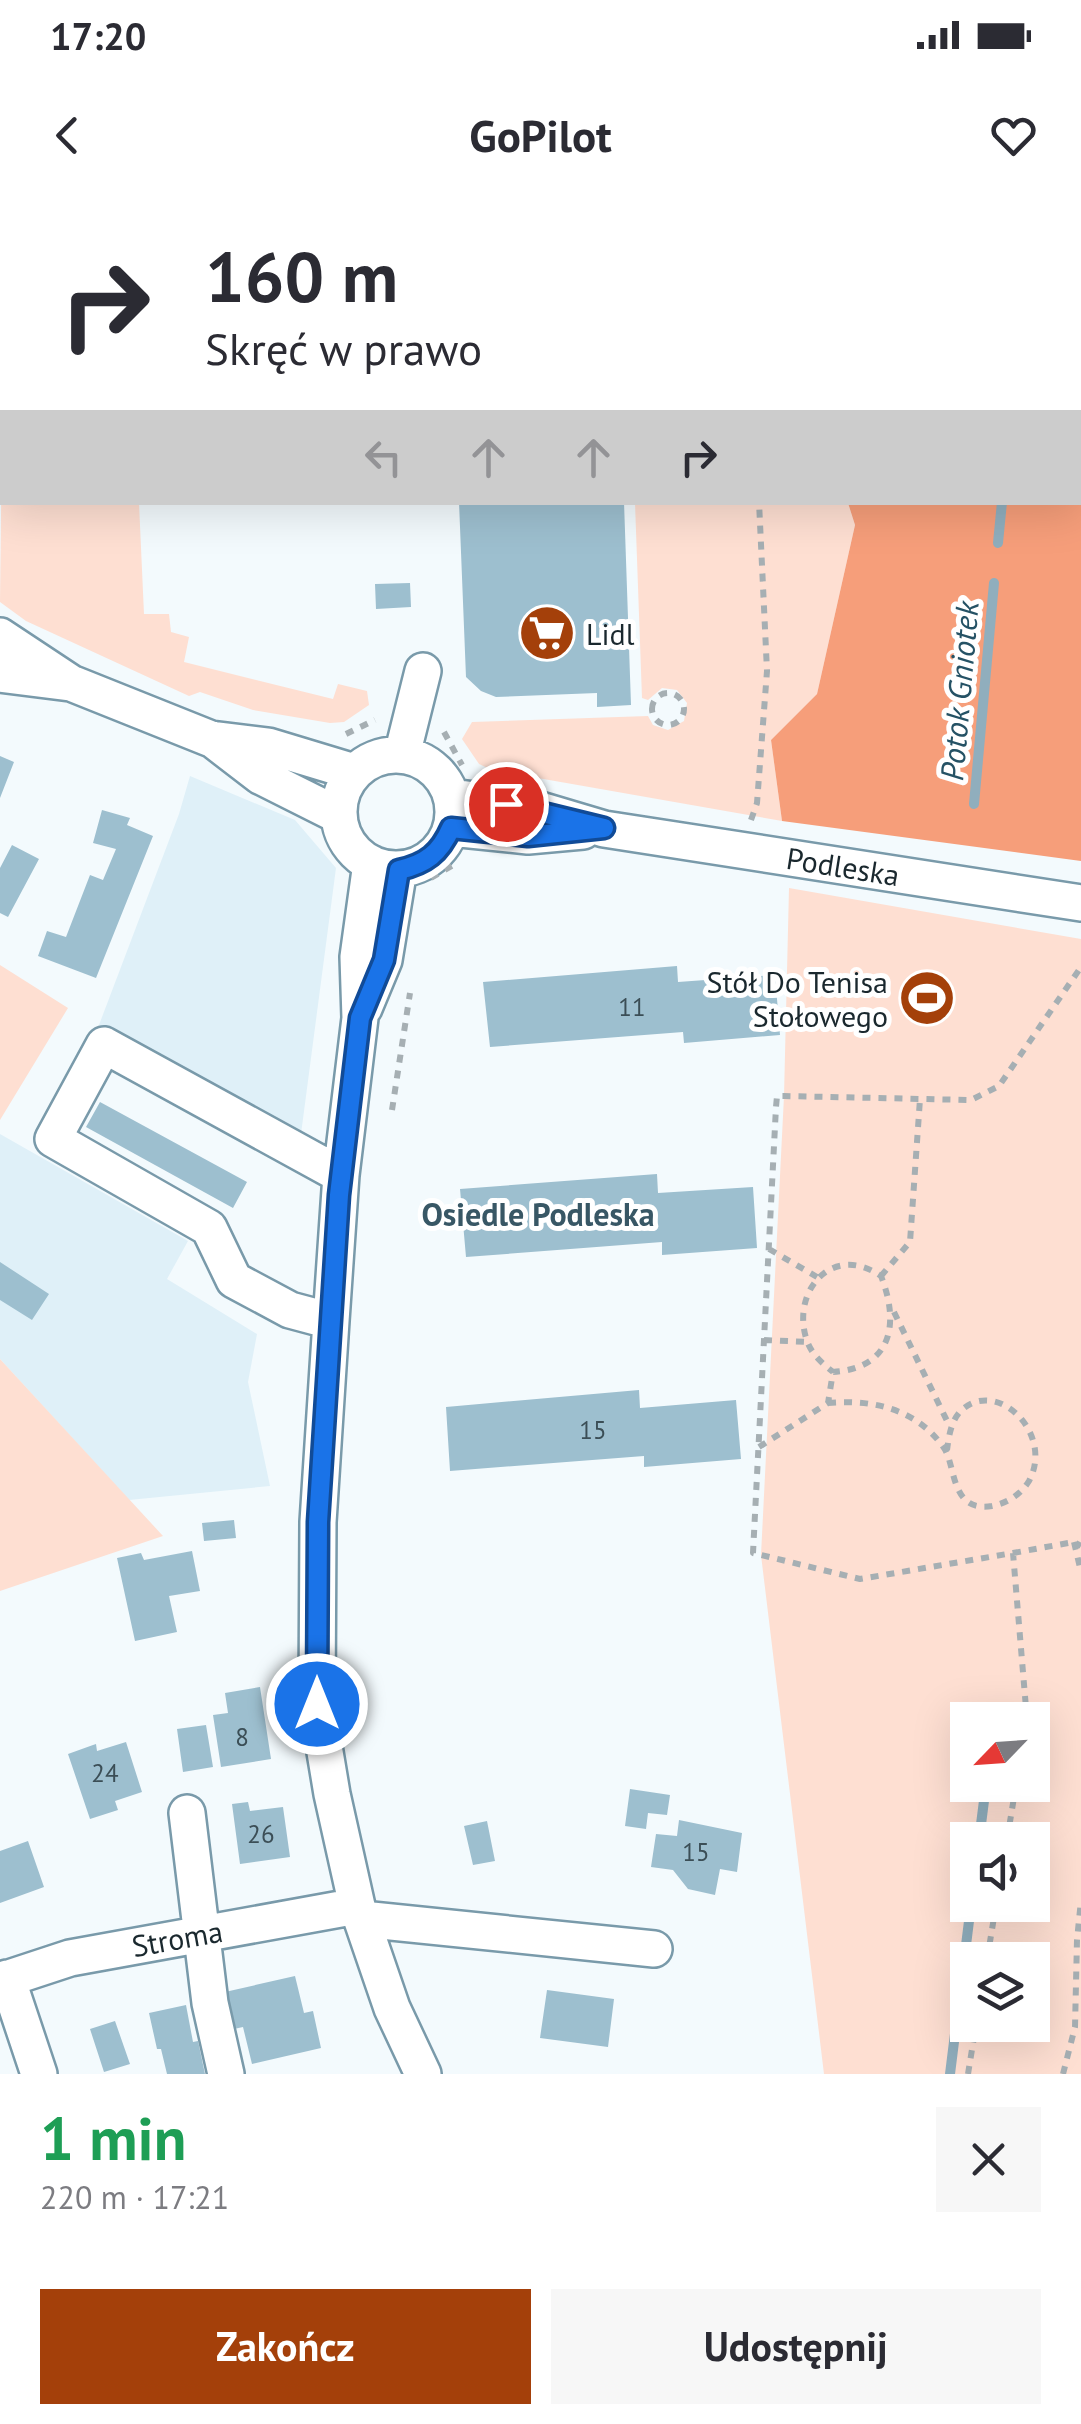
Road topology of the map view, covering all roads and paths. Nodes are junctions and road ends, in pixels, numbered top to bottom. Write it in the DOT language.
graph roads {
  1 [pos="759,505"];
  2 [pos="0,636"];
  3 [pos="423,672"];
  4 [pos="0,674"];
  5 [pos="71,683"];
  6 [pos="681,700"];
  7 [pos="211,738"];
  8 [pos="402,755"];
  9 [pos="354,772"];
  10 [pos="451,812"];
  11 [pos="338,815"];
  12 [pos="739,828"];
  13 [pos="385,866"];
  14 [pos="1081,902"];
  15 [pos="1081,966"];
  16 [pos="920,1099"];
  17 [pos="341,1175"];
  18 [pos="769,1249"];
  19 [pos="818,1276"];
  20 [pos="880,1276"];
  21 [pos="890,1306"];
  22 [pos="330,1321"];
  23 [pos="764,1340"];
  24 [pos="808,1342"];
  25 [pos="832,1372"];
  26 [pos="828,1403"];
  27 [pos="951,1428"];
  28 [pos="758,1448"];
  29 [pos="947,1450"];
  30 [pos="1077,1544"];
  31 [pos="1014,1552"];
  32 [pos="1081,1572"];
  33 [pos="1025,1702"];
  34 [pos="187,1812"];
  35 [pos="1081,1900"];
  36 [pos="360,1913"];
  37 [pos="200,1934"];
  38 [pos="654,1950"];
  39 [pos="3,1980"];
  40 [pos="973,2042"];
  41 [pos="39,2074"];
  42 [pos="226,2074"];
  43 [pos="423,2074"];
  44 [pos="968,2074"];
  45 [pos="1063,2074"];
  1 -- 12 [label="path"];
  2 -- 5 [label="street"];
  3 -- 8 [label="street"];
  4 -- 5 [label="street"];
  5 -- 7 [label="street"];
  6 -- 6 [label="path"];
  7 -- 9 [label="street"];
  7 -- 11 [label="street"];
  8 -- 9 [label="street"];
  8 -- 10 [label="street"];
  9 -- 11 [label="street"];
  10 -- 13 [label="street"];
  10 -- 14 [label="street, Podleska"];
  11 -- 13 [label="street"];
  13 -- 17 [label="street"];
  15 -- 16 [label="path"];
  16 -- 18 [label="path"];
  16 -- 20 [label="path"];
  17 -- 22 [label="street"];
  17 -- 22 [label="street"];
  18 -- 19 [label="path"];
  18 -- 23 [label="path"];
  19 -- 20 [label="path"];
  19 -- 24 [label="path"];
  20 -- 21 [label="path"];
  21 -- 25 [label="path"];
  21 -- 27 [label="path"];
  22 -- 36 [label="street"];
  23 -- 24 [label="path"];
  23 -- 28 [label="path"];
  24 -- 25 [label="path"];
  25 -- 26 [label="path"];
  26 -- 28 [label="path"];
  26 -- 29 [label="path"];
  27 -- 29 [label="path"];
  27 -- 29 [label="path"];
  28 -- 31 [label="path"];
  30 -- 31 [label="path"];
  30 -- 32 [label="path"];
  31 -- 33 [label="path"];
  34 -- 37 [label="street"];
  35 -- 45 [label="path"];
  36 -- 37 [label="street, Stroma"];
  36 -- 38 [label="street, Stroma"];
  36 -- 43 [label="street"];
  37 -- 39 [label="street, Stroma"];
  37 -- 42 [label="street"];
  39 -- 41 [label="street"];
  40 -- 44 [label="path"];
}
